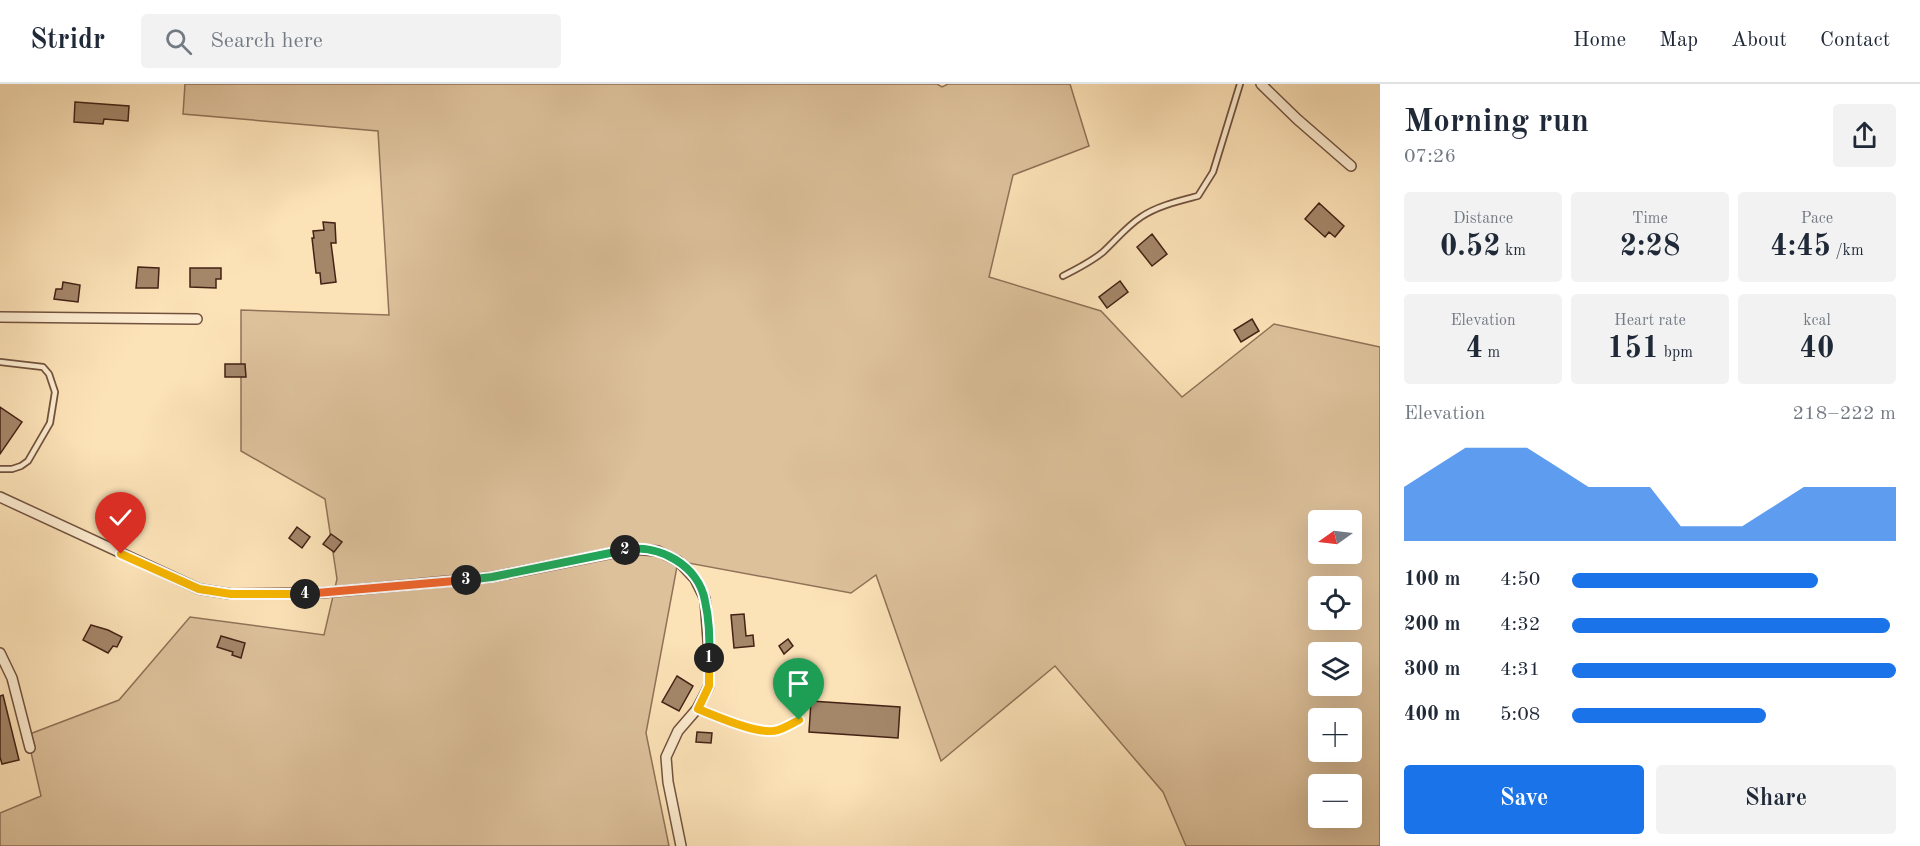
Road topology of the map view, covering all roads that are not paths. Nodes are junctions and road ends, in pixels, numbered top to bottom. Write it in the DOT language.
graph roads {
  1 [pos="1240,84"];
  2 [pos="1261,84"];
  3 [pos="1351,166"];
  4 [pos="1063,276"];
  5 [pos="0,317"];
  6 [pos="197,319"];
  7 [pos="0,362"];
  8 [pos="0,469"];
  9 [pos="1,501"];
  10 [pos="0,653"];
  11 [pos="698,709"];
  12 [pos="799,720"];
  13 [pos="30,748"];
  14 [pos="681,846"];
  1 -- 4 [label="lane"];
  2 -- 3 [label="street"];
  5 -- 6 [label="street"];
  7 -- 8 [label="lane"];
  9 -- 11 [label="street"];
  10 -- 13 [label="street"];
  11 -- 12 [label="lane"];
  11 -- 14 [label="street"];
}
